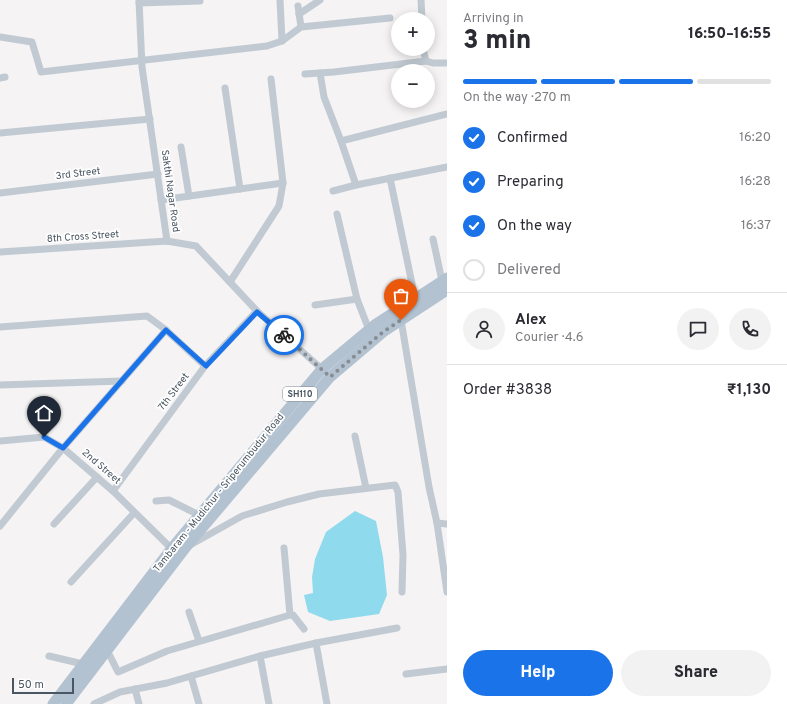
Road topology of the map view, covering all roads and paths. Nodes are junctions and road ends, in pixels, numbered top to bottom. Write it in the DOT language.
graph roads {
  1 [pos="280,0"];
  2 [pos="320,0"];
  3 [pos="421,0"];
  4 [pos="139,1"];
  5 [pos="200,1"];
  6 [pos="298,6"];
  7 [pos="422,12"];
  8 [pos="299,14"];
  9 [pos="390,18"];
  10 [pos="301,27"];
  11 [pos="0,37"];
  12 [pos="282,41"];
  13 [pos="425,56"];
  14 [pos="142,60"];
  15 [pos="426,61"];
  16 [pos="447,63"];
  17 [pos="320,73"];
  18 [pos="305,74"];
  19 [pos="271,79"];
  20 [pos="225,88"];
  21 [pos="447,114"];
  22 [pos="150,119"];
  23 [pos="0,133"];
  24 [pos="341,141"];
  25 [pos="181,147"];
  26 [pos="447,167"];
  27 [pos="158,174"];
  28 [pos="390,178"];
  29 [pos="282,183"];
  30 [pos="356,185"];
  31 [pos="240,190"];
  32 [pos="333,191"];
  33 [pos="0,193"];
  34 [pos="189,196"];
  35 [pos="162,200"];
  36 [pos="337,214"];
  37 [pos="433,240"];
  38 [pos="167,241"];
  39 [pos="0,252"];
  40 [pos="230,282"];
  41 [pos="445,283"];
  42 [pos="415,298"];
  43 [pos="357,299"];
  44 [pos="315,305"];
  45 [pos="257,312"];
  46 [pos="401,320"];
  47 [pos="0,326"];
  48 [pos="166,330"];
  49 [pos="369,330"];
  50 [pos="206,366"];
  51 [pos="326,373"];
  52 [pos="122,381"];
  53 [pos="0,385"];
  54 [pos="355,436"];
  55 [pos="0,441"];
  56 [pos="63,448"];
  57 [pos="97,477"];
  58 [pos="366,488"];
  59 [pos="113,490"];
  60 [pos="156,501"];
  61 [pos="134,513"];
  62 [pos="199,516"];
  63 [pos="54,524"];
  64 [pos="437,524"];
  65 [pos="447,524"];
  66 [pos="0,526"];
  67 [pos="186,546"];
  68 [pos="284,548"];
  69 [pos="175,552"];
  70 [pos="446,579"];
  71 [pos="71,582"];
  72 [pos="402,592"];
  73 [pos="447,592"];
  74 [pos="189,612"];
  75 [pos="290,615"];
  76 [pos="397,628"];
  77 [pos="304,629"];
  78 [pos="199,641"];
  79 [pos="316,643"];
  80 [pos="107,650"];
  81 [pos="49,656"];
  82 [pos="260,656"];
  83 [pos="83,664"];
  84 [pos="447,669"];
  85 [pos="406,674"];
  86 [pos="191,676"];
  87 [pos="135,689"];
  88 [pos="53,704"];
  89 [pos="66,704"];
  90 [pos="94,704"];
  91 [pos="139,704"];
  92 [pos="199,704"];
  93 [pos="269,704"];
  94 [pos="327,704"];
  1 -- 12 [label="street"];
  2 -- 8 [label="street"];
  3 -- 7 [label="street"];
  4 -- 5 [label="street"];
  4 -- 14 [label="street, Sakthi Nagar Road"];
  6 -- 8 [label="street"];
  8 -- 10 [label="street"];
  9 -- 10 [label="street"];
  10 -- 12 [label="street"];
  11 -- 14 [label="street"];
  12 -- 14 [label="street"];
  13 -- 15 [label="street"];
  14 -- 22 [label="street, Sakthi Nagar Road"];
  15 -- 16 [label="street"];
  15 -- 17 [label="street"];
  17 -- 18 [label="street"];
  17 -- 24 [label="street"];
  19 -- 29 [label="street"];
  20 -- 31 [label="street"];
  21 -- 24 [label="street"];
  22 -- 23 [label="street"];
  22 -- 27 [label="street, Sakthi Nagar Road"];
  24 -- 30 [label="street"];
  25 -- 34 [label="street"];
  26 -- 28 [label="street"];
  27 -- 33 [label="street, 3rd Street"];
  27 -- 35 [label="street, Sakthi Nagar Road"];
  28 -- 30 [label="street"];
  28 -- 42 [label="street"];
  29 -- 31 [label="street"];
  29 -- 40 [label="street"];
  30 -- 32 [label="street"];
  31 -- 34 [label="street"];
  34 -- 35 [label="street"];
  35 -- 38 [label="street, Sakthi Nagar Road"];
  36 -- 43 [label="street"];
  37 -- 41 [label="street"];
  38 -- 39 [label="street, 8th Cross Street"];
  38 -- 40 [label="street, Sakthi Nagar Road"];
  40 -- 45 [label="street, Sakthi Nagar Road"];
  41 -- 42 [label="main road, Tambaram - Mudichur - Sriperumbudur Road / SH110"];
  41 -- 46 [label="main road, Tambaram - Mudichur - Sriperumbudur Road / SH110"];
  42 -- 49 [label="main road, Tambaram - Mudichur - Sriperumbudur Road / SH110"];
  43 -- 44 [label="street"];
  43 -- 49 [label="street"];
  45 -- 50 [label="street, 7th Street"];
  45 -- 51 [label="street, Sakthi Nagar Road"];
  46 -- 51 [label="main road, Tambaram - Mudichur - Sriperumbudur Road / SH110"];
  46 -- 64 [label="street"];
  47 -- 48 [label="street"];
  48 -- 50 [label="street"];
  48 -- 52 [label="street"];
  49 -- 51 [label="main road, Tambaram - Mudichur - Sriperumbudur Road / SH110"];
  50 -- 59 [label="street, 7th Street"];
  51 -- 62 [label="main road, Tambaram - Mudichur - Sriperumbudur Road / SH110"];
  51 -- 67 [label="main road, Tambaram - Mudichur - Sriperumbudur Road / SH110"];
  52 -- 53 [label="street"];
  52 -- 56 [label="street"];
  54 -- 58 [label="street"];
  55 -- 56 [label="street, 2nd Street"];
  56 -- 57 [label="street, 2nd Street"];
  56 -- 66 [label="street"];
  57 -- 59 [label="street, 2nd Street"];
  57 -- 63 [label="street"];
  58 -- 67 [label="street"];
  58 -- 72 [label="street"];
  59 -- 61 [label="street, 2nd Street"];
  60 -- 62 [label="street"];
  61 -- 69 [label="street, 2nd Street"];
  61 -- 71 [label="street"];
  62 -- 69 [label="main road, Tambaram - Mudichur - Sriperumbudur Road / SH110"];
  64 -- 65 [label="street"];
  64 -- 70 [label="street"];
  67 -- 69 [label="main road, Tambaram - Mudichur - Sriperumbudur Road / SH110"];
  68 -- 75 [label="street"];
  69 -- 80 [label="main road, Tambaram - Mudichur - Sriperumbudur Road / SH110"];
  69 -- 83 [label="main road, Tambaram - Mudichur - Sriperumbudur Road / SH110"];
  70 -- 73 [label="street"];
  74 -- 78 [label="street"];
  75 -- 77 [label="street"];
  75 -- 78 [label="street"];
  76 -- 79 [label="street"];
  78 -- 80 [label="street"];
  79 -- 82 [label="street"];
  79 -- 94 [label="street"];
  80 -- 89 [label="main road, Tambaram - Mudichur - Sriperumbudur Road / SH110"];
  81 -- 83 [label="street"];
  82 -- 86 [label="street"];
  82 -- 93 [label="street"];
  83 -- 88 [label="main road, Tambaram - Mudichur - Sriperumbudur Road / SH110"];
  84 -- 85 [label="street"];
  86 -- 87 [label="street"];
  86 -- 92 [label="street"];
  87 -- 90 [label="street"];
  87 -- 91 [label="street"];
}
